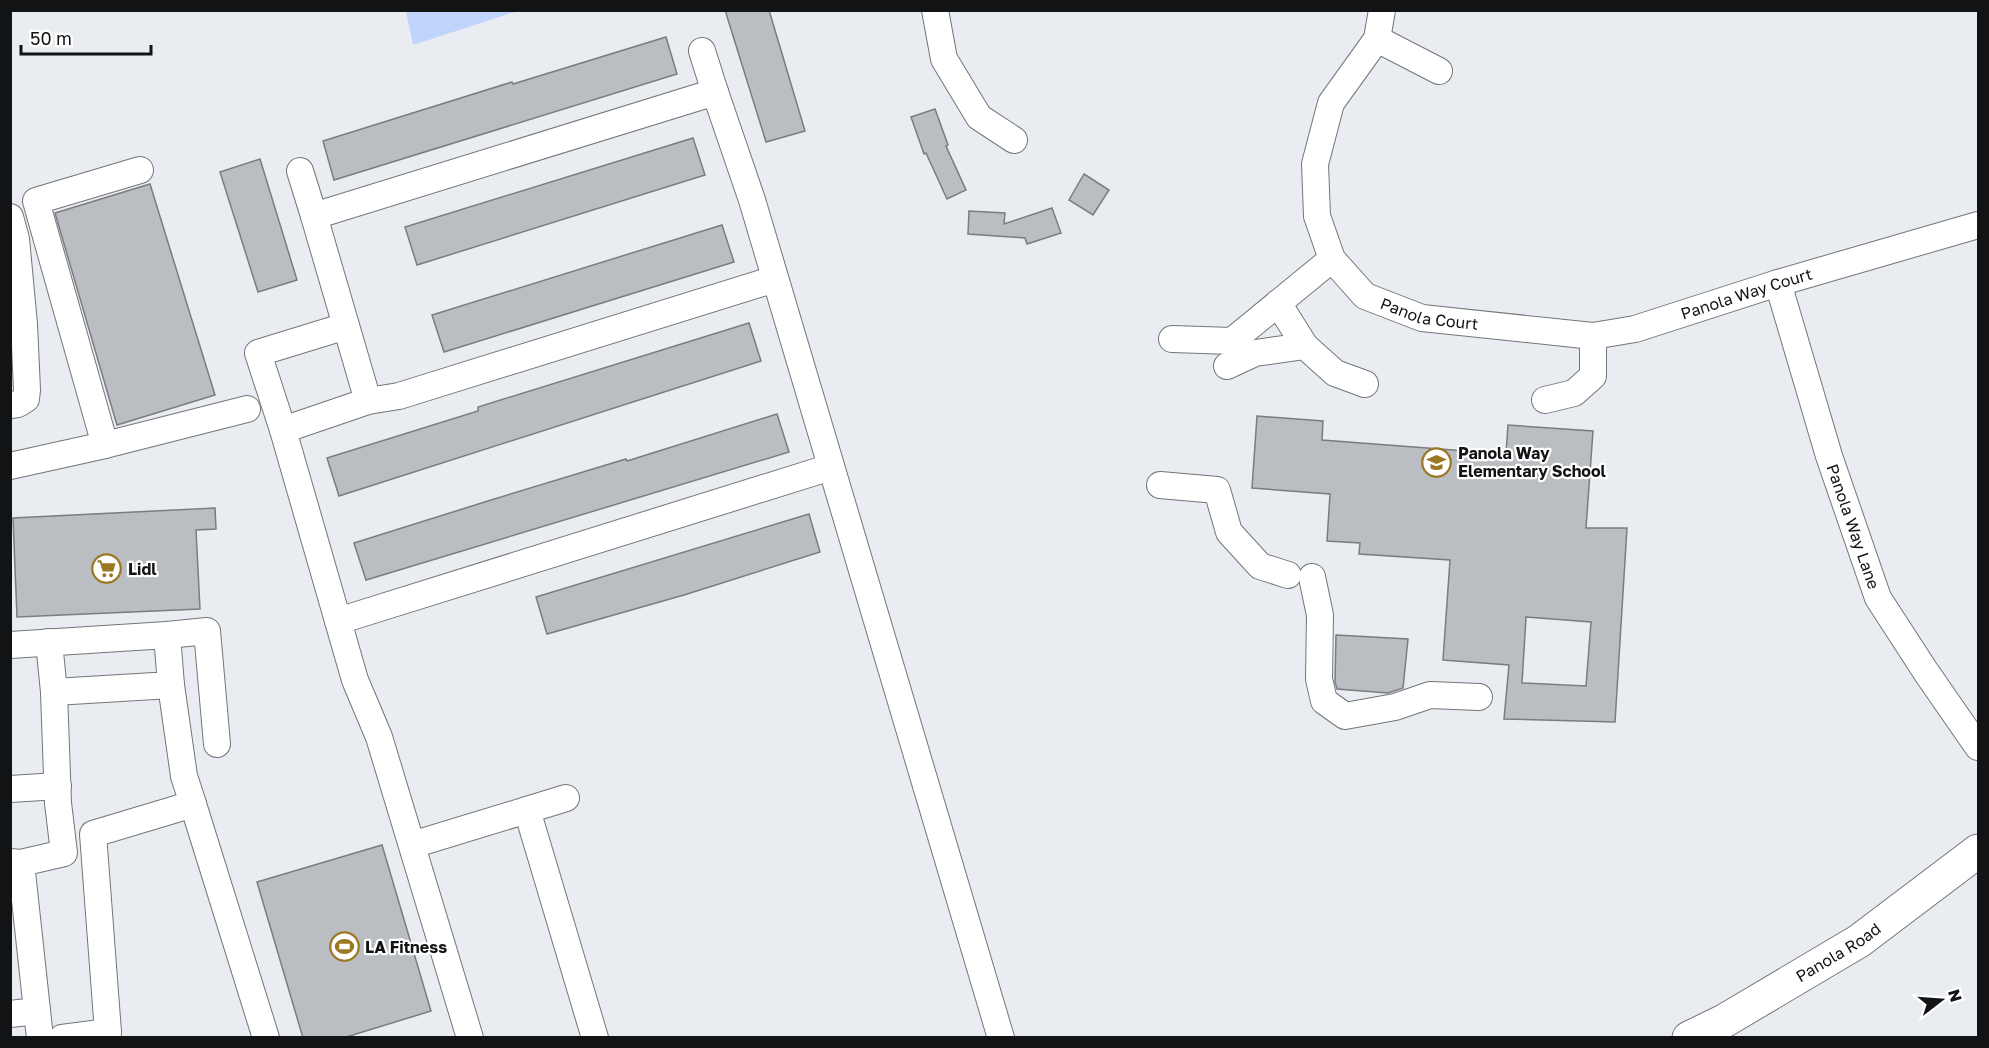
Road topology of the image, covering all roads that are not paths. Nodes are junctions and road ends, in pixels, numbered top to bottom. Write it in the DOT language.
graph roads {
  1 [pos="935,10"];
  2 [pos="1382,10"];
  3 [pos="1377,39"];
  4 [pos="702,51"];
  5 [pos="1439,71"];
  6 [pos="715,92"];
  7 [pos="1014,140"];
  8 [pos="140,170"];
  9 [pos="300,171"];
  10 [pos="315,216"];
  11 [pos="10,217"];
  12 [pos="1978,225"];
  13 [pos="1332,259"];
  14 [pos="775,279"];
  15 [pos="1778,283"];
  16 [pos="1278,303"];
  17 [pos="346,326"];
  18 [pos="1510,328"];
  19 [pos="1593,336"];
  20 [pos="1172,339"];
  21 [pos="1305,346"];
  22 [pos="1227,366"];
  23 [pos="1365,384"];
  24 [pos="1545,400"];
  25 [pos="368,401"];
  26 [pos="10,405"];
  27 [pos="247,409"];
  28 [pos="283,430"];
  29 [pos="105,445"];
  30 [pos="10,466"];
  31 [pos="831,467"];
  32 [pos="1160,485"];
  33 [pos="338,621"];
  34 [pos="168,635"];
  35 [pos="49,642"];
  36 [pos="10,645"];
  37 [pos="171,685"];
  38 [pos="54,692"];
  39 [pos="1479,697"];
  40 [pos="217,744"];
  41 [pos="1978,747"];
  42 [pos="58,786"];
  43 [pos="10,789"];
  44 [pos="566,798"];
  45 [pos="193,804"];
  46 [pos="527,810"];
  47 [pos="412,845"];
  48 [pos="94,849"];
  49 [pos="1978,851"];
  50 [pos="64,853"];
  51 [pos="16,862"];
  52 [pos="37,1011"];
  53 [pos="10,1014"];
  54 [pos="107,1035"];
  55 [pos="40,1038"];
  56 [pos="62,1038"];
  57 [pos="266,1038"];
  58 [pos="470,1038"];
  59 [pos="595,1038"];
  60 [pos="1001,1038"];
  61 [pos="1689,1038"];
  1 -- 7 [label="street"];
  2 -- 3 [label="street"];
  3 -- 5 [label="street"];
  3 -- 13 [label="street, Panola Court"];
  4 -- 6 [label="street"];
  6 -- 10 [label="street"];
  6 -- 14 [label="street"];
  8 -- 29 [label="street"];
  9 -- 10 [label="street"];
  10 -- 17 [label="street"];
  11 -- 26 [label="street"];
  12 -- 15 [label="street, Panola Way Court"];
  13 -- 16 [label="street"];
  13 -- 18 [label="street, Panola Court"];
  14 -- 25 [label="street"];
  14 -- 31 [label="street"];
  15 -- 19 [label="street, Panola Way Court"];
  15 -- 41 [label="street, Panola Way Lane"];
  16 -- 20 [label="street"];
  16 -- 21 [label="street"];
  17 -- 25 [label="street"];
  17 -- 28 [label="street"];
  18 -- 19 [label="street, Panola Way Court"];
  19 -- 24 [label="street"];
  21 -- 22 [label="street"];
  21 -- 23 [label="street"];
  25 -- 28 [label="street"];
  27 -- 29 [label="street"];
  28 -- 33 [label="street"];
  29 -- 30 [label="street"];
  31 -- 33 [label="street"];
  31 -- 60 [label="street"];
  32 -- 39 [label="street"];
  33 -- 47 [label="street"];
  34 -- 35 [label="street"];
  34 -- 37 [label="street"];
  34 -- 40 [label="street"];
  35 -- 36 [label="street"];
  35 -- 38 [label="street"];
  37 -- 38 [label="street"];
  37 -- 45 [label="street"];
  38 -- 42 [label="street"];
  42 -- 43 [label="street"];
  42 -- 50 [label="street"];
  44 -- 46 [label="street"];
  45 -- 48 [label="street"];
  45 -- 57 [label="street"];
  46 -- 47 [label="street"];
  46 -- 59 [label="street"];
  47 -- 58 [label="street"];
  48 -- 50 [label="street"];
  48 -- 54 [label="street"];
  49 -- 61 [label="main road, Panola Road"];
  50 -- 51 [label="street"];
  51 -- 52 [label="street"];
  52 -- 53 [label="street"];
  52 -- 55 [label="street"];
  54 -- 56 [label="street"];
}
